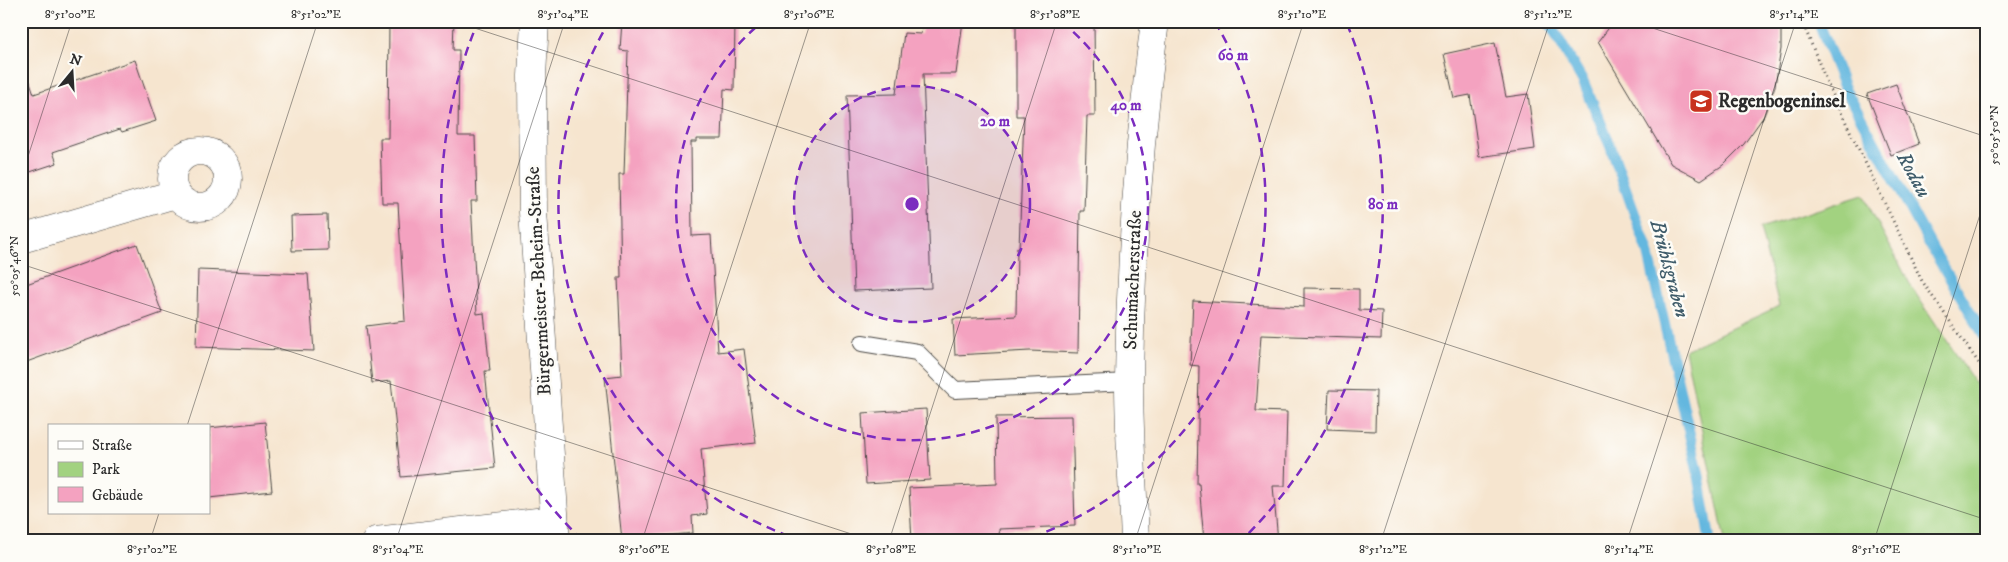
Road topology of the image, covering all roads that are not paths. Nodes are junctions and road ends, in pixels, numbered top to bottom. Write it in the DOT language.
graph roads {
  1 [pos="535,21"];
  2 [pos="1155,21"];
  3 [pos="175,194"];
  4 [pos="21,239"];
  5 [pos="862,343"];
  6 [pos="1129,382"];
  7 [pos="555,530"];
  8 [pos="376,541"];
  9 [pos="1135,541"];
  1 -- 7 [label="street, Bürgermeister-Beheim-Straße"];
  2 -- 6 [label="street, Schumacherstraße"];
  3 -- 4 [label="street"];
  5 -- 6 [label="lane"];
  6 -- 9 [label="street, Schumacherstraße"];
  7 -- 8 [label="street"];
}
